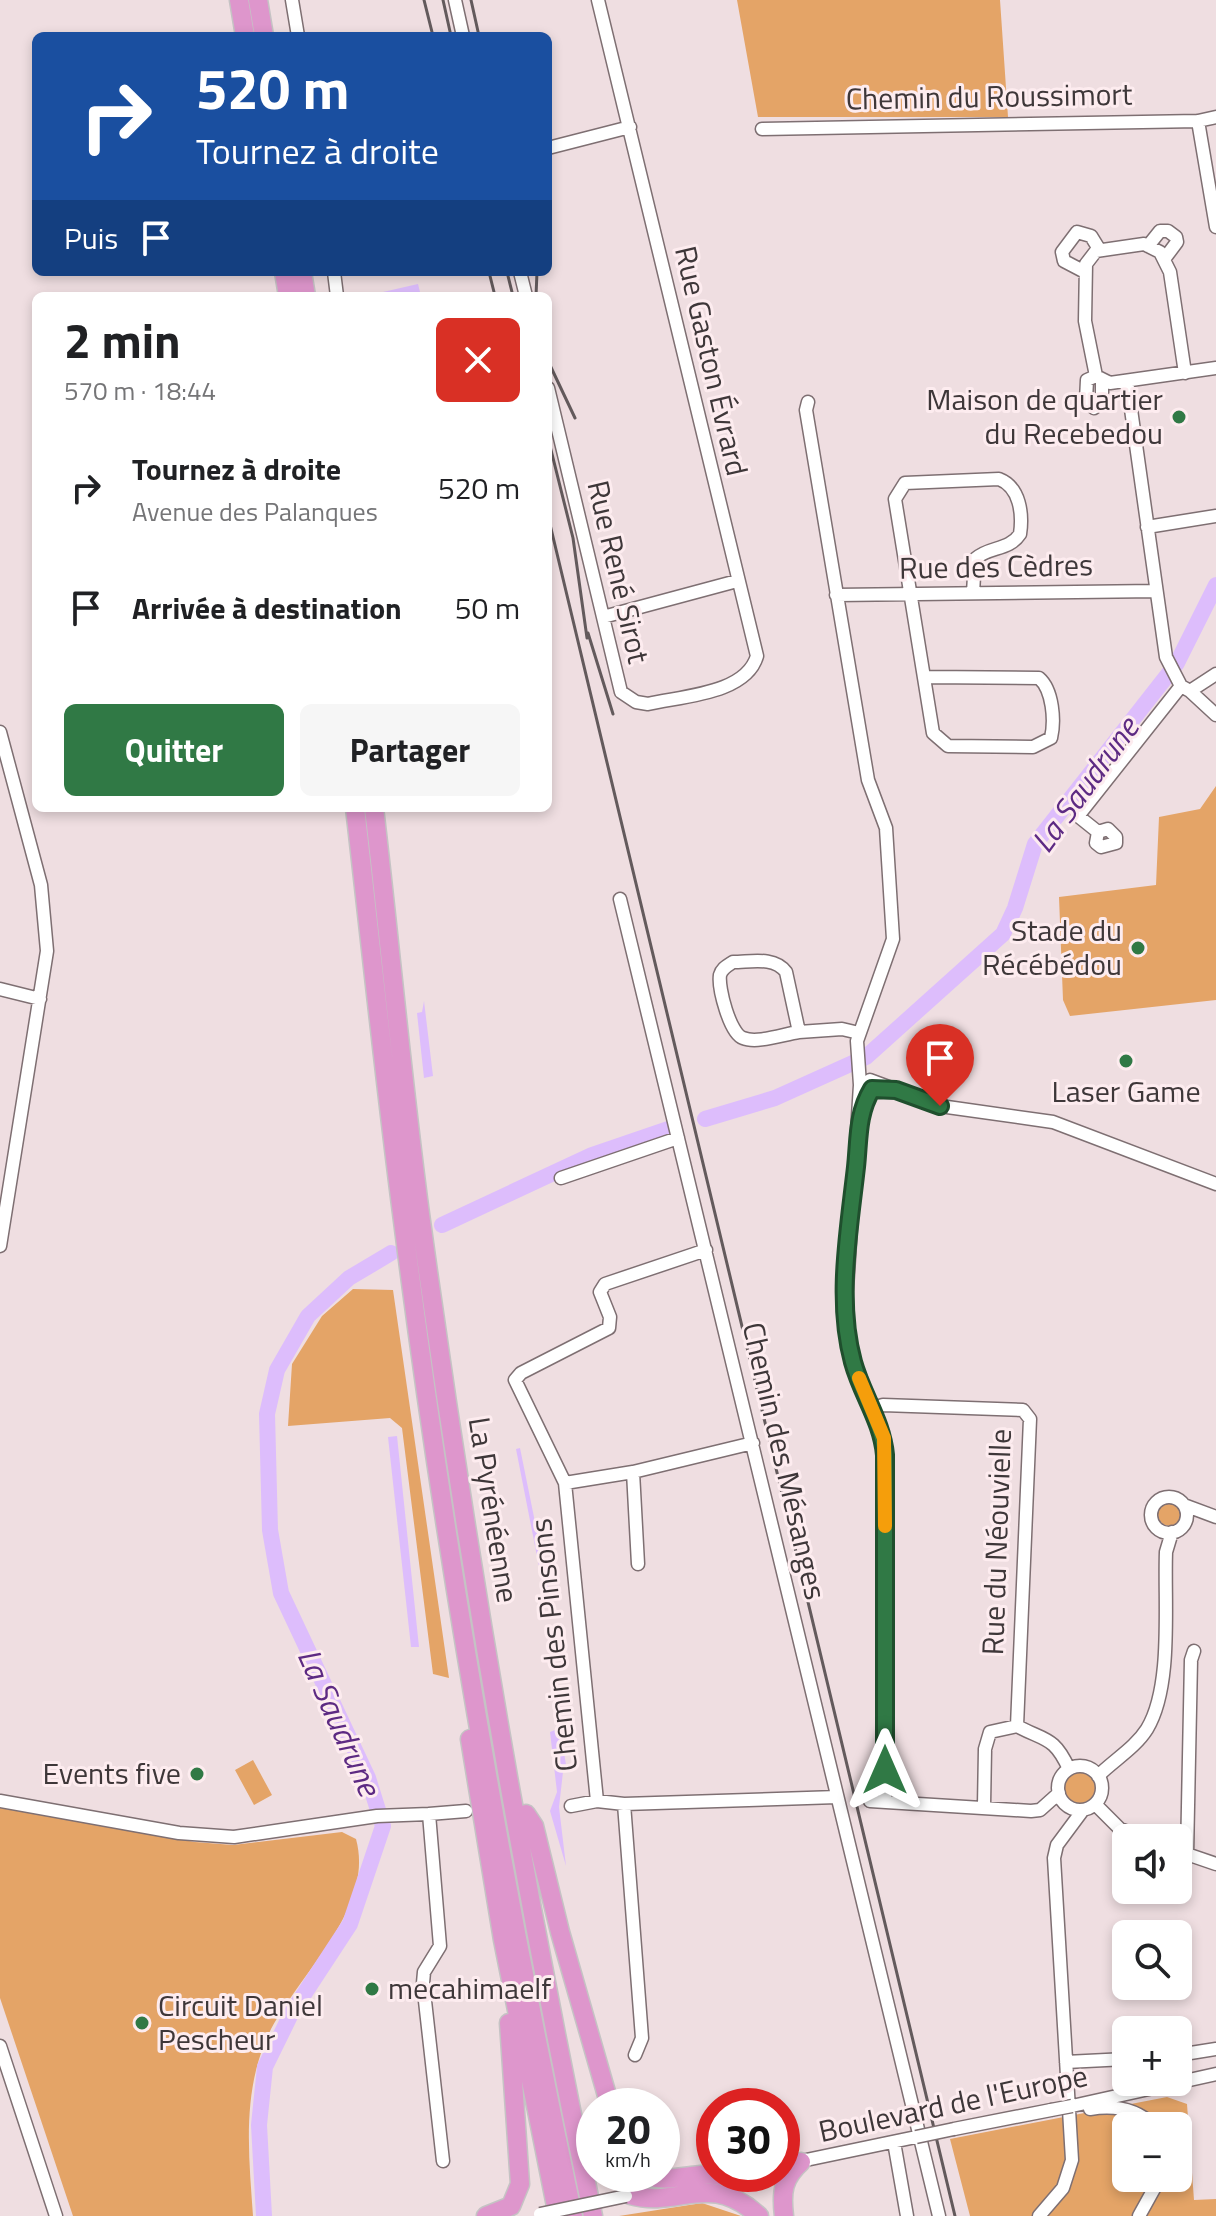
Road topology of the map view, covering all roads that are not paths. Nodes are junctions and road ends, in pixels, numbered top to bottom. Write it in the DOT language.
graph roads {
  1 [pos="239,0"];
  2 [pos="258,0"];
  3 [pos="455,0"];
  4 [pos="598,0"];
  5 [pos="293,4"];
  6 [pos="244,32"];
  7 [pos="263,32"];
  8 [pos="297,32"];
  9 [pos="462,32"];
  10 [pos="1216,117"];
  11 [pos="1198,121"];
  12 [pos="630,127"];
  13 [pos="762,129"];
  14 [pos="552,147"];
  15 [pos="1216,227"];
  16 [pos="1148,246"];
  17 [pos="1099,249"];
  18 [pos="1165,258"];
  19 [pos="1085,272"];
  20 [pos="1216,368"];
  21 [pos="1185,373"];
  22 [pos="1127,381"];
  23 [pos="808,402"];
  24 [pos="552,405"];
  25 [pos="1216,516"];
  26 [pos="1147,527"];
  27 [pos="737,581"];
  28 [pos="1156,591"];
  29 [pos="973,593"];
  30 [pos="910,594"];
  31 [pos="836,595"];
  32 [pos="603,617"];
  33 [pos="1216,674"];
  34 [pos="925,677"];
  35 [pos="1183,684"];
  36 [pos="694,693"];
  37 [pos="1216,715"];
  38 [pos="0,732"];
  39 [pos="355,812"];
  40 [pos="374,812"];
  41 [pos="1098,832"];
  42 [pos="620,899"];
  43 [pos="0,989"];
  44 [pos="40,999"];
  45 [pos="799,1032"];
  46 [pos="859,1033"];
  47 [pos="867,1085"];
  48 [pos="678,1138"];
  49 [pos="561,1178"];
  50 [pos="1216,1184"];
  51 [pos="0,1246"];
  52 [pos="706,1250"];
  53 [pos="873,1408"];
  54 [pos="753,1443"];
  55 [pos="633,1472"];
  56 [pos="565,1483"];
  57 [pos="1184,1505"];
  58 [pos="1214,1516"];
  59 [pos="1184,1524"];
  60 [pos="466,1529"];
  61 [pos="1166,1531"];
  62 [pos="638,1564"];
  63 [pos="1194,1651"];
  64 [pos="470,1668"];
  65 [pos="1017,1726"];
  66 [pos="1069,1769"];
  67 [pos="1098,1776"];
  68 [pos="1059,1793"];
  69 [pos="837,1797"];
  70 [pos="885,1800"];
  71 [pos="0,1801"];
  72 [pos="597,1801"];
  73 [pos="870,1801"];
  74 [pos="624,1804"];
  75 [pos="571,1806"];
  76 [pos="984,1806"];
  77 [pos="1089,1807"];
  78 [pos="466,1811"];
  79 [pos="429,1814"];
  80 [pos="526,1814"];
  81 [pos="1113,1824"];
  82 [pos="1185,1824"];
  83 [pos="1192,1856"];
  84 [pos="1216,1864"];
  85 [pos="503,1940"];
  86 [pos="0,2046"];
  87 [pos="1216,2049"];
  88 [pos="1192,2053"];
  89 [pos="635,2055"];
  90 [pos="1112,2060"];
  91 [pos="1066,2062"];
  92 [pos="1216,2076"];
  93 [pos="579,2088"];
  94 [pos="605,2088"];
  95 [pos="1072,2109"];
  96 [pos="1132,2112"];
  97 [pos="894,2142"];
  98 [pos="443,2161"];
  99 [pos="800,2161"];
  100 [pos="696,2182"];
  101 [pos="599,2192"];
  102 [pos="783,2192"];
  103 [pos="1152,2192"];
  104 [pos="628,2196"];
  105 [pos="56,2216"];
  106 [pos="486,2216"];
  107 [pos="538,2216"];
  108 [pos="573,2216"];
  109 [pos="593,2216"];
  110 [pos="604,2216"];
  111 [pos="759,2216"];
  112 [pos="784,2216"];
  113 [pos="907,2216"];
  114 [pos="939,2216"];
  115 [pos="1039,2216"];
  116 [pos="1139,2216"];
  1 -- 6 [label="highway"];
  2 -- 7 [label="highway"];
  3 -- 9 [label="street"];
  4 -- 12 [label="street, Rue Gaston Évrard"];
  5 -- 8 [label="street"];
  10 -- 11 [label="street, Chemin du Roussimort"];
  11 -- 13 [label="street, Chemin du Roussimort"];
  11 -- 15 [label="street"];
  12 -- 14 [label="street"];
  12 -- 27 [label="street, Rue Gaston Évrard"];
  16 -- 17 [label="street"];
  16 -- 18 [label="street"];
  16 -- 18 [label="street"];
  17 -- 19 [label="street"];
  17 -- 19 [label="street"];
  18 -- 21 [label="street"];
  19 -- 22 [label="street"];
  20 -- 21 [label="street"];
  21 -- 22 [label="street"];
  22 -- 26 [label="street"];
  23 -- 31 [label="street"];
  24 -- 32 [label="street, Rue René Sirot"];
  25 -- 26 [label="street"];
  26 -- 28 [label="street"];
  27 -- 32 [label="street"];
  27 -- 36 [label="street, Rue Gaston Évrard"];
  28 -- 29 [label="street, Rue des Cèdres"];
  28 -- 35 [label="street"];
  29 -- 30 [label="street, Rue des Cèdres"];
  29 -- 30 [label="street"];
  30 -- 31 [label="street, Rue des Cèdres"];
  30 -- 34 [label="street"];
  31 -- 46 [label="street"];
  32 -- 36 [label="street, Rue René Sirot"];
  33 -- 35 [label="street"];
  34 -- 34 [label="street"];
  35 -- 37 [label="street"];
  35 -- 41 [label="street"];
  38 -- 44 [label="street"];
  39 -- 64 [label="highway, La Pyrénéenne"];
  40 -- 60 [label="highway, La Pyrénéenne"];
  42 -- 48 [label="street, Chemin des Mésanges"];
  43 -- 44 [label="street"];
  44 -- 51 [label="street"];
  45 -- 45 [label="street"];
  45 -- 46 [label="street"];
  46 -- 47 [label="street"];
  47 -- 50 [label="street"];
  47 -- 53 [label="street"];
  48 -- 49 [label="street"];
  48 -- 52 [label="street, Chemin des Mésanges"];
  52 -- 54 [label="street, Chemin des Mésanges"];
  52 -- 56 [label="street"];
  53 -- 65 [label="street, Rue du Néouvielle"];
  53 -- 70 [label="street"];
  54 -- 55 [label="street, Chemin des Pinsons"];
  54 -- 69 [label="street, Chemin des Mésanges"];
  55 -- 56 [label="street, Chemin des Pinsons"];
  55 -- 62 [label="street"];
  56 -- 72 [label="street, Chemin des Pinsons"];
  57 -- 58 [label="street"];
  57 -- 59 [label="street"];
  57 -- 61 [label="street"];
  58 -- 59 [label="street"];
  59 -- 61 [label="street"];
  60 -- 80 [label="highway"];
  60 -- 109 [label="highway, La Pyrénéenne"];
  61 -- 67 [label="street"];
  63 -- 82 [label="street"];
  64 -- 85 [label="highway"];
  64 -- 108 [label="highway, La Pyrénéenne"];
  65 -- 66 [label="street"];
  65 -- 76 [label="street"];
  66 -- 67 [label="street"];
  66 -- 68 [label="street"];
  67 -- 77 [label="street"];
  68 -- 76 [label="street"];
  68 -- 77 [label="street"];
  69 -- 74 [label="street"];
  69 -- 114 [label="street, Chemin des Mésanges"];
  70 -- 73 [label="street"];
  70 -- 76 [label="street"];
  71 -- 79 [label="street"];
  72 -- 74 [label="street"];
  72 -- 75 [label="street"];
  74 -- 89 [label="street"];
  77 -- 81 [label="street"];
  77 -- 91 [label="street"];
  78 -- 79 [label="street"];
  79 -- 98 [label="street"];
  80 -- 93 [label="highway"];
  80 -- 94 [label="highway"];
  83 -- 84 [label="street"];
  85 -- 106 [label="highway"];
  85 -- 107 [label="highway"];
  86 -- 105 [label="street"];
  87 -- 88 [label="street"];
  90 -- 91 [label="street"];
  91 -- 115 [label="street"];
  92 -- 95 [label="street, Boulevard de l'Europe"];
  95 -- 96 [label="street"];
  95 -- 97 [label="street, Boulevard de l'Europe, bridge"];
  97 -- 99 [label="street, Boulevard de l'Europe"];
  97 -- 113 [label="street"];
  100 -- 104 [label="street"];
  101 -- 110 [label="highway"];
  102 -- 112 [label="highway"];
  103 -- 116 [label="street"];
  104 -- 107 [label="street, bridge"];
  104 -- 111 [label="highway"];
}
